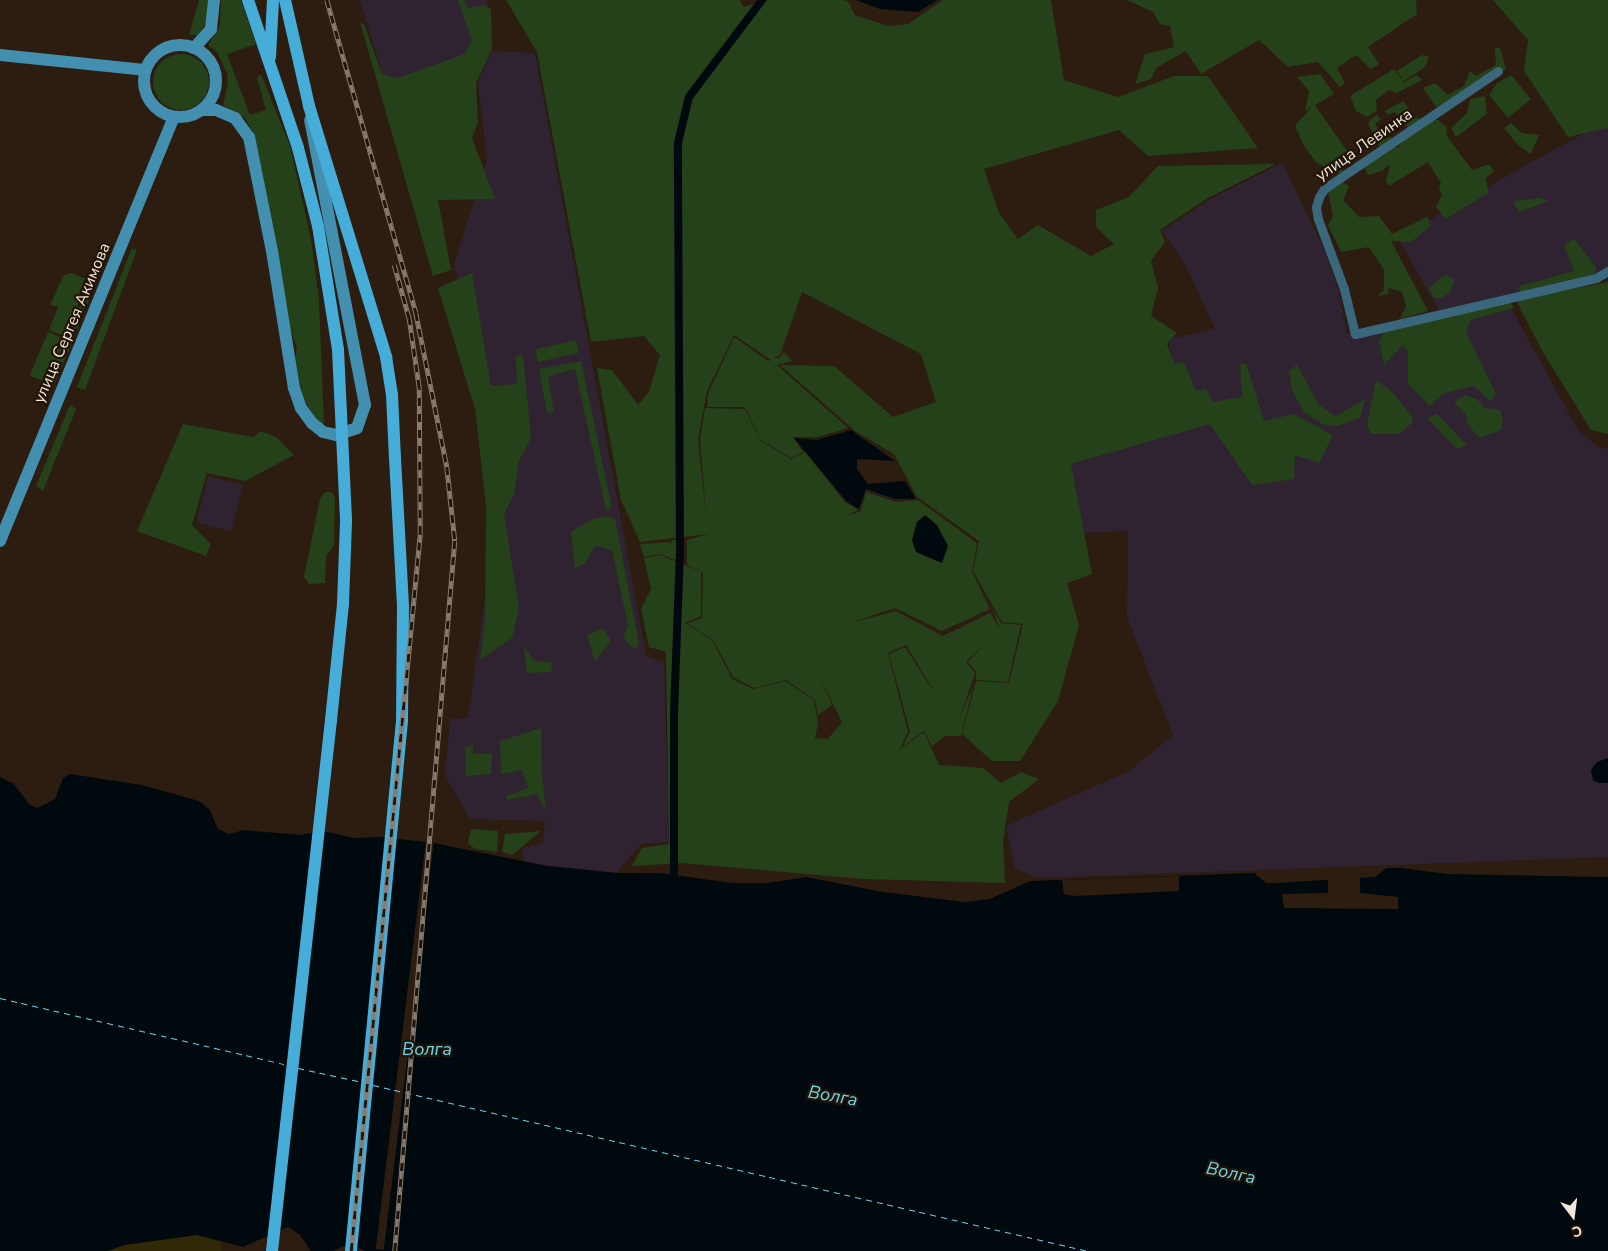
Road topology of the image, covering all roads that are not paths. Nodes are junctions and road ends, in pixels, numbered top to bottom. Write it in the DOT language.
graph roads {
  1 [pos="214,0"];
  2 [pos="248,0"];
  3 [pos="273,0"];
  4 [pos="284,0"];
  5 [pos="194,48"];
  6 [pos="0,55"];
  7 [pos="270,62"];
  8 [pos="144,70"];
  9 [pos="1498,71"];
  10 [pos="309,106"];
  11 [pos="203,110"];
  12 [pos="174,117"];
  13 [pos="1608,271"];
  14 [pos="0,542"];
  15 [pos="272,1251"];
  16 [pos="350,1251"];
  1 -- 5 [label="street"];
  2 -- 7 [label="main road"];
  3 -- 7 [label="main road"];
  4 -- 10 [label="main road"];
  5 -- 8 [label="street"];
  5 -- 11 [label="street"];
  6 -- 8 [label="street"];
  7 -- 15 [label="main road"];
  8 -- 12 [label="street"];
  9 -- 13 [label="street, улица Левинка"];
  10 -- 11 [label="street"];
  10 -- 16 [label="main road"];
  11 -- 12 [label="street"];
  12 -- 14 [label="street, улица Сергея Акимова"];
}
